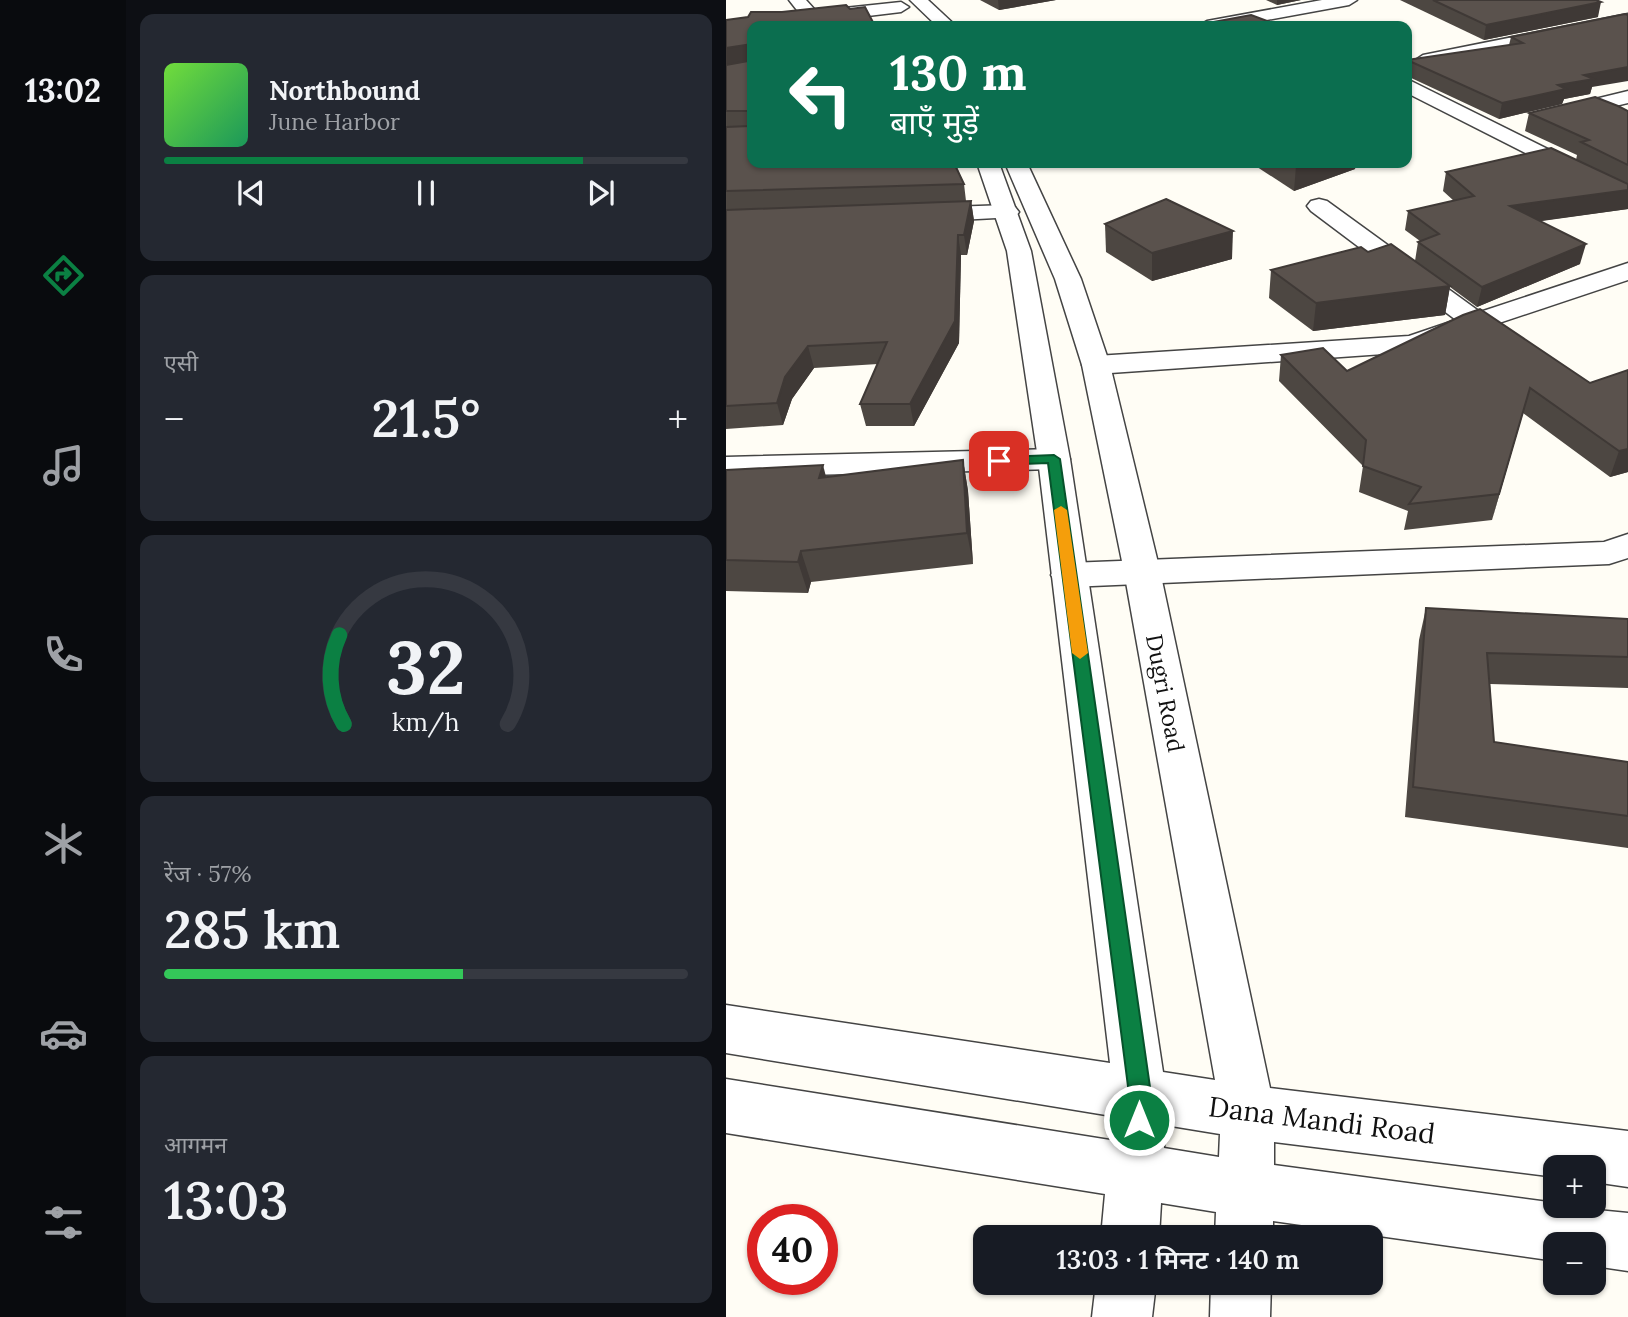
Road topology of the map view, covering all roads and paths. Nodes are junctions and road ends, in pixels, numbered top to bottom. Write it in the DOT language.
graph roads {
  1 [pos="797,0"];
  2 [pos="918,0"];
  3 [pos="1349,0"];
  4 [pos="901,8"];
  5 [pos="1266,15"];
  6 [pos="812,16"];
  7 [pos="781,21"];
  8 [pos="941,21"];
  9 [pos="1234,21"];
  10 [pos="1279,21"];
  11 [pos="1624,22"];
  12 [pos="747,27"];
  13 [pos="726,30"];
  14 [pos="1412,63"];
  15 [pos="1412,88"];
  16 [pos="1628,97"];
  17 [pos="1493,129"];
  18 [pos="990,168"];
  19 [pos="1018,168"];
  20 [pos="1628,198"];
  21 [pos="1319,206"];
  22 [pos="1007,212"];
  23 [pos="900,215"];
  24 [pos="1628,271"];
  25 [pos="1476,322"];
  26 [pos="1096,365"];
  27 [pos="1054,459"];
  28 [pos="726,467"];
  29 [pos="1628,545"];
  30 [pos="1142,571"];
  31 [pos="1069,575"];
  32 [pos="726,1029"];
  33 [pos="1140,1094"];
  34 [pos="726,1106"];
  35 [pos="1248,1112"];
  36 [pos="1628,1159"];
  37 [pos="1136,1171"];
  38 [pos="1245,1213"];
  39 [pos="1131,1225"];
  40 [pos="1628,1242"];
  41 [pos="1125,1295"];
  42 [pos="1241,1295"];
  43 [pos="1122,1317"];
  44 [pos="1240,1317"];
  1 -- 6 [label="street"];
  2 -- 8 [label="street"];
  3 -- 5 [label="street"];
  4 -- 6 [label="street"];
  5 -- 9 [label="street"];
  5 -- 10 [label="street"];
  6 -- 7 [label="street"];
  11 -- 14 [label="street"];
  12 -- 13 [label="street"];
  15 -- 17 [label="street"];
  16 -- 17 [label="street"];
  17 -- 20 [label="street"];
  18 -- 22 [label="street"];
  19 -- 26 [label="street, Dugri Road"];
  21 -- 25 [label="street"];
  22 -- 23 [label="street"];
  22 -- 27 [label="street"];
  24 -- 25 [label="street"];
  25 -- 26 [label="street"];
  26 -- 30 [label="street, Dugri Road"];
  27 -- 28 [label="street"];
  27 -- 31 [label="street"];
  29 -- 30 [label="street"];
  30 -- 31 [label="street"];
  30 -- 35 [label="street, Dugri Road"];
  31 -- 33 [label="street"];
  32 -- 33 [label="street, Dana Mandi Road"];
  33 -- 35 [label="street, Dana Mandi Road"];
  33 -- 37 [label="street"];
  34 -- 37 [label="street"];
  35 -- 36 [label="street, Dana Mandi Road"];
  35 -- 38 [label="street, Dugri Road"];
  37 -- 38 [label="street"];
  37 -- 39 [label="street"];
  38 -- 40 [label="street"];
  41 -- 43 [label="street"];
  42 -- 44 [label="street"];
}
